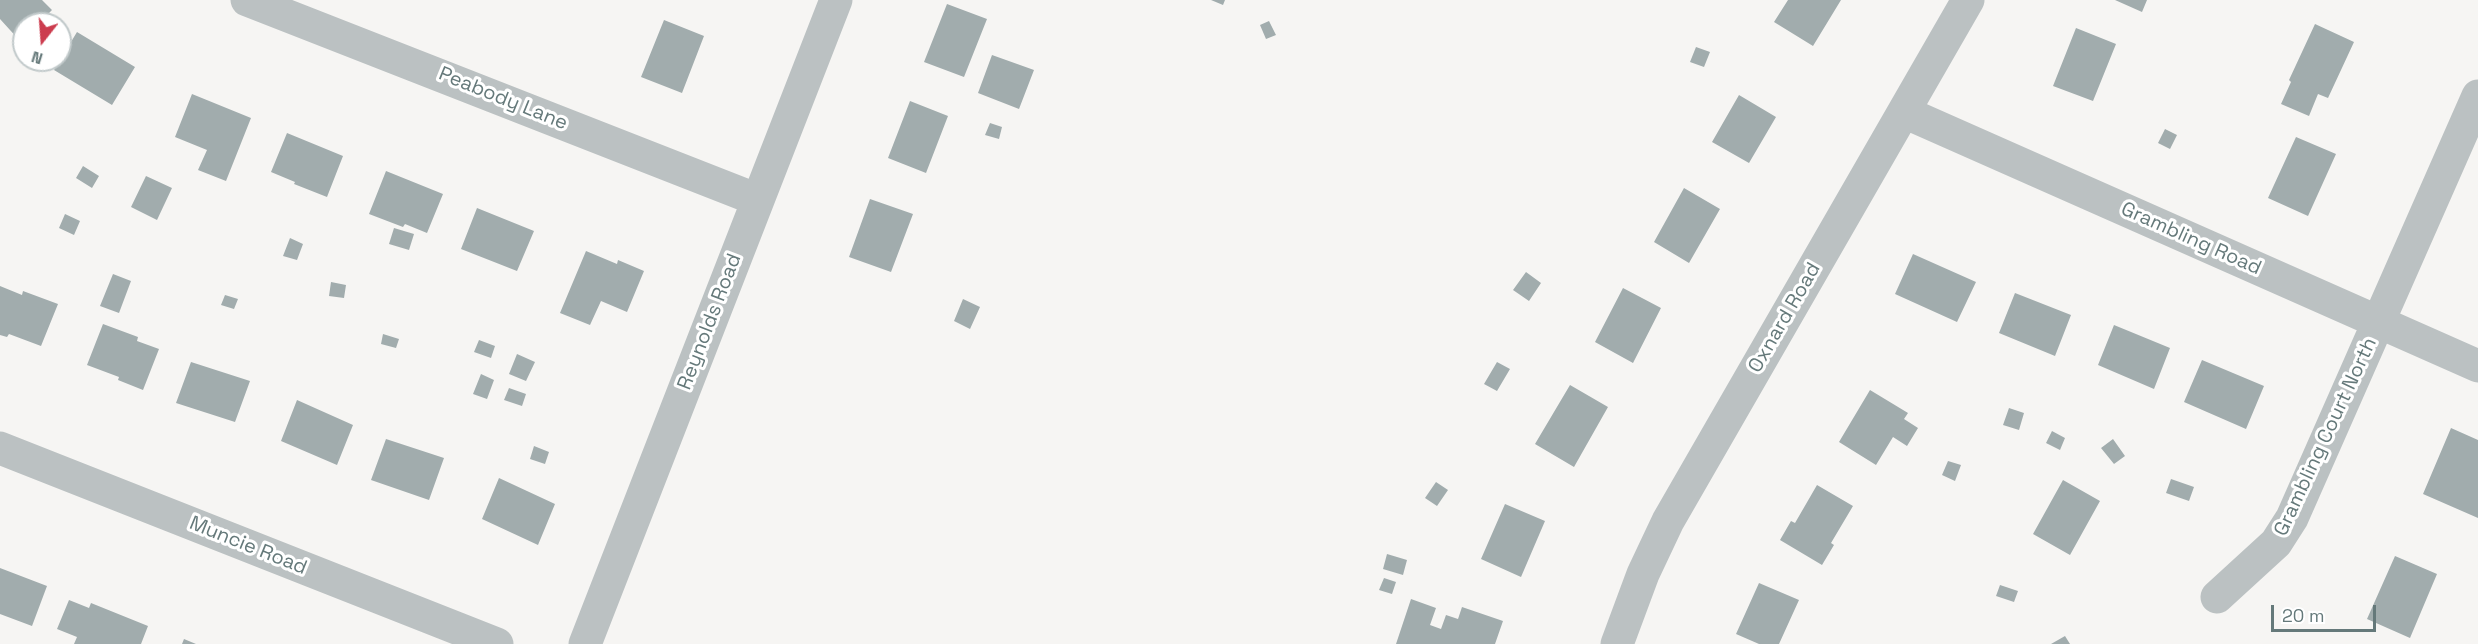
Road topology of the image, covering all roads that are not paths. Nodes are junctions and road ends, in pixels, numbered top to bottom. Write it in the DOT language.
graph roads {
  1 [pos="248,0"];
  2 [pos="836,0"];
  3 [pos="1968,0"];
  4 [pos="2478,96"];
  5 [pos="1904,112"];
  6 [pos="758,200"];
  7 [pos="2380,323"];
  8 [pos="2478,366"];
  9 [pos="0,448"];
  10 [pos="2217,597"];
  11 [pos="496,644"];
  12 [pos="585,644"];
  13 [pos="1617,644"];
  1 -- 6 [label="street, Peabody Lane"];
  2 -- 6 [label="street, Reynolds Road"];
  3 -- 5 [label="street, Oxnard Road"];
  4 -- 7 [label="street, Grambling Court North"];
  5 -- 7 [label="street, Grambling Road"];
  5 -- 13 [label="street, Oxnard Road"];
  6 -- 12 [label="street, Reynolds Road"];
  7 -- 8 [label="street, Grambling Road"];
  7 -- 10 [label="street, Grambling Court North"];
  9 -- 11 [label="street, Muncie Road"];
}
